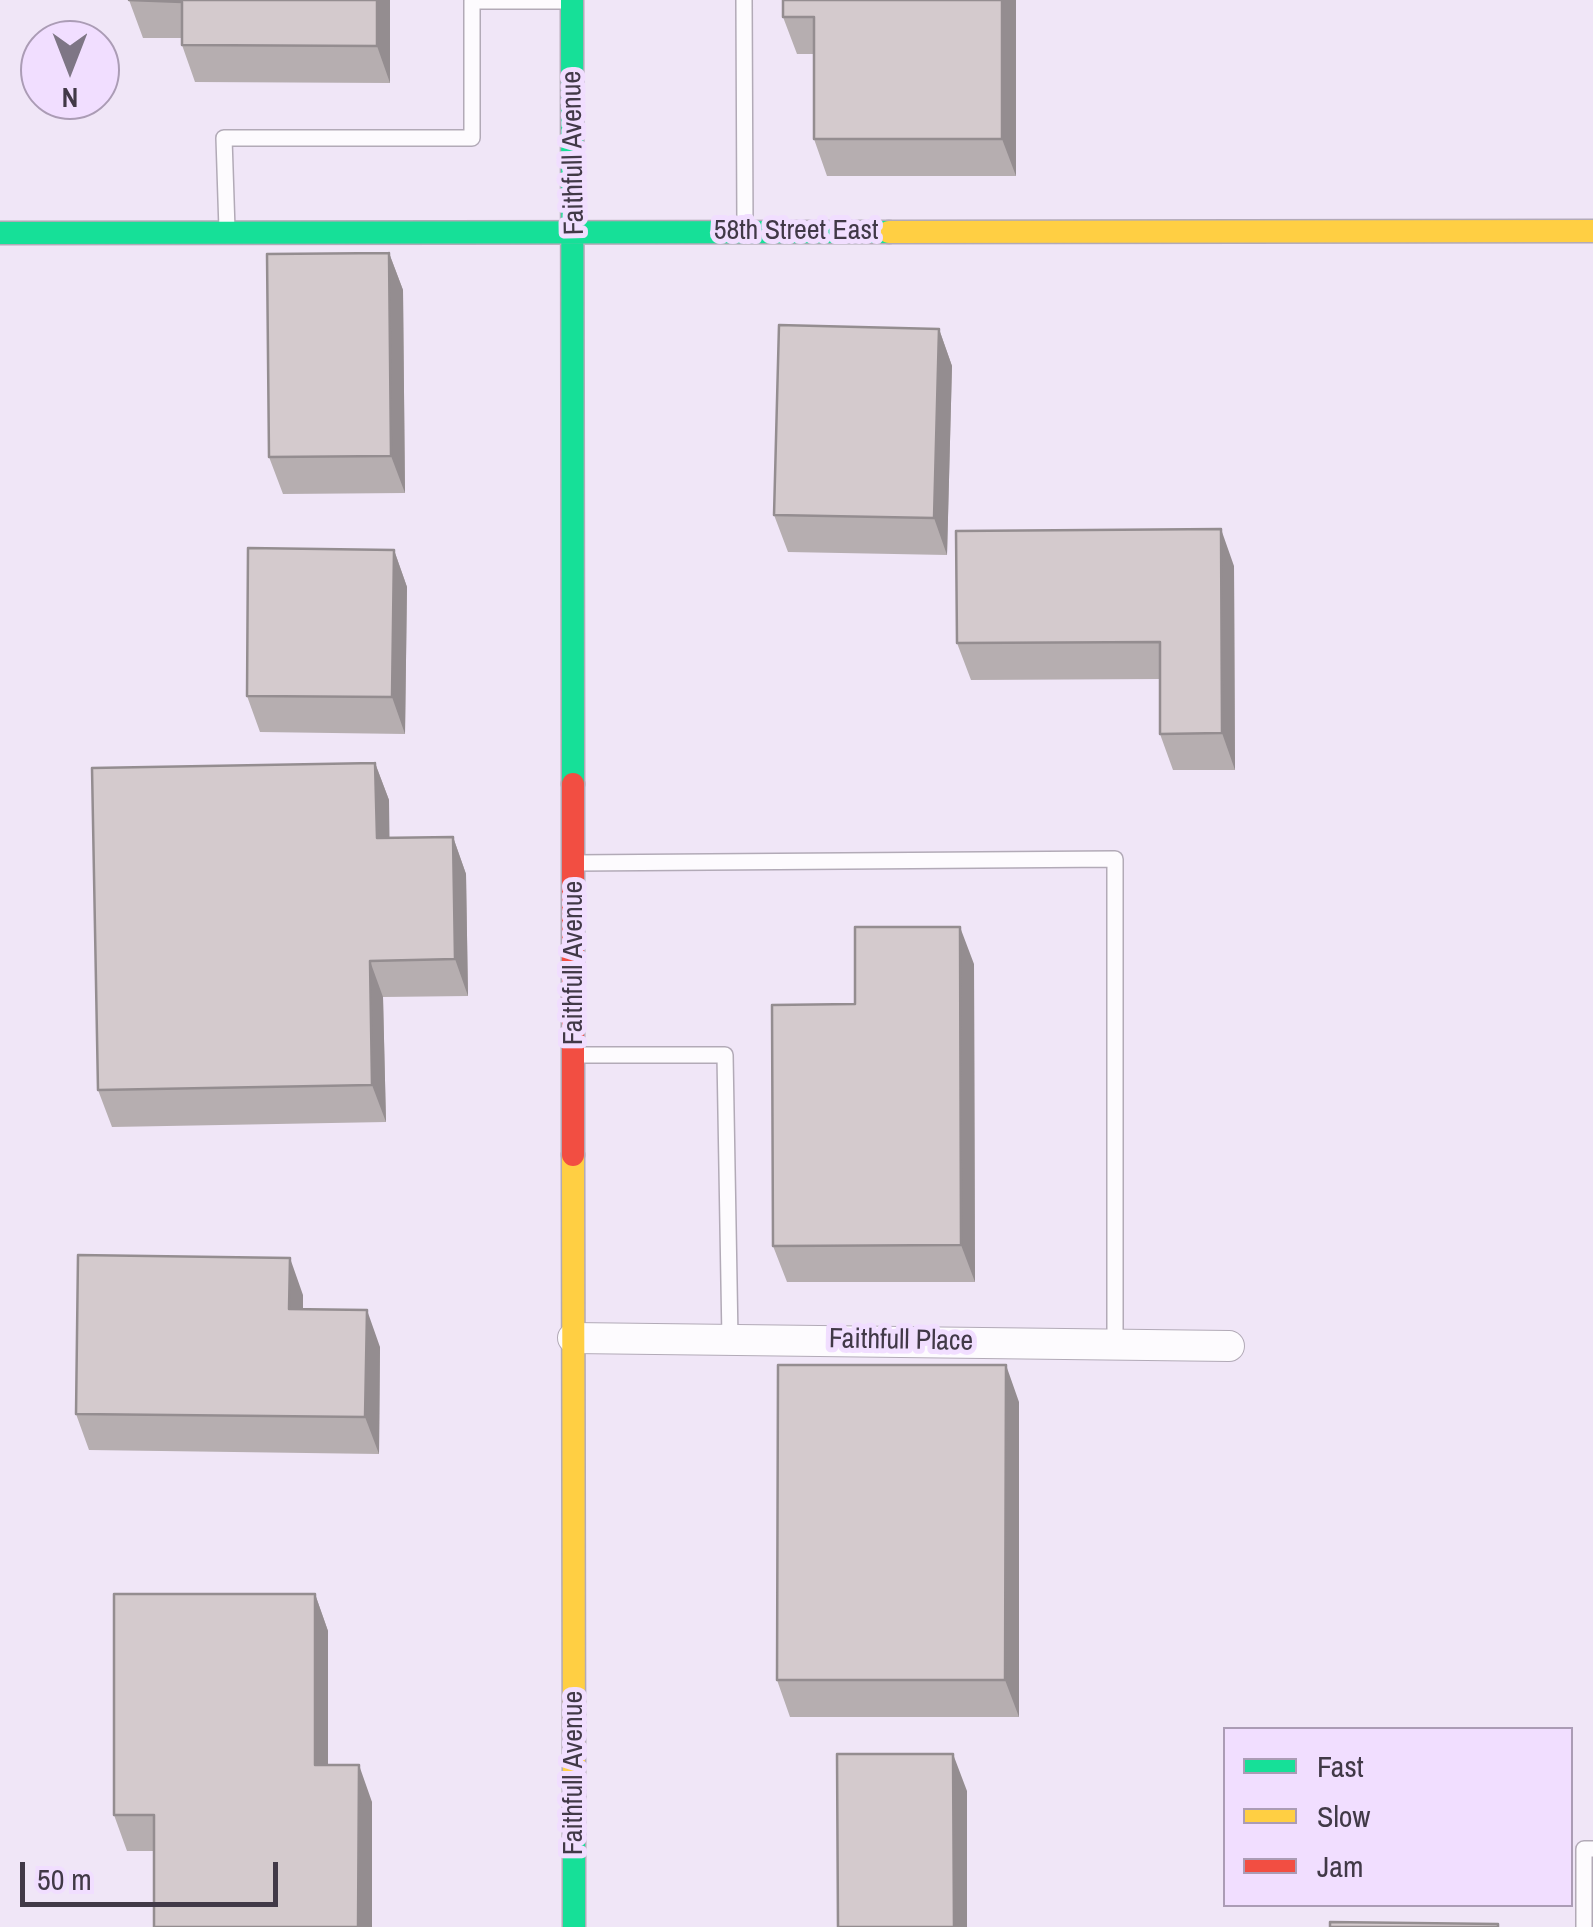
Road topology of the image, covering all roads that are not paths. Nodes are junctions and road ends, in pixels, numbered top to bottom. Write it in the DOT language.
graph roads {
  1 [pos="744,0"];
  2 [pos="472,1"];
  3 [pos="572,1"];
  4 [pos="575,231"];
  5 [pos="745,231"];
  6 [pos="1593,231"];
  7 [pos="0,233"];
  8 [pos="227,233"];
  9 [pos="574,863"];
  10 [pos="574,1055"];
  11 [pos="573,1338"];
  12 [pos="730,1339"];
  13 [pos="1115,1344"];
  14 [pos="1229,1346"];
  15 [pos="1593,1848"];
  16 [pos="574,1927"];
  17 [pos="1584,1927"];
  1 -- 5 [label="lane"];
  2 -- 3 [label="lane"];
  2 -- 8 [label="lane"];
  3 -- 4 [label="street, Faithfull Avenue"];
  4 -- 5 [label="street, 58th Street East"];
  4 -- 8 [label="street, 58th Street East"];
  4 -- 9 [label="street, Faithfull Avenue"];
  5 -- 6 [label="street, 58th Street East"];
  7 -- 8 [label="street, 58th Street East"];
  9 -- 10 [label="street, Faithfull Avenue"];
  9 -- 13 [label="lane"];
  10 -- 11 [label="street, Faithfull Avenue"];
  10 -- 12 [label="lane"];
  11 -- 12 [label="street, Faithfull Place"];
  11 -- 16 [label="street, Faithfull Avenue"];
  12 -- 13 [label="street, Faithfull Place"];
  13 -- 14 [label="street, Faithfull Place"];
  15 -- 17 [label="lane"];
}
